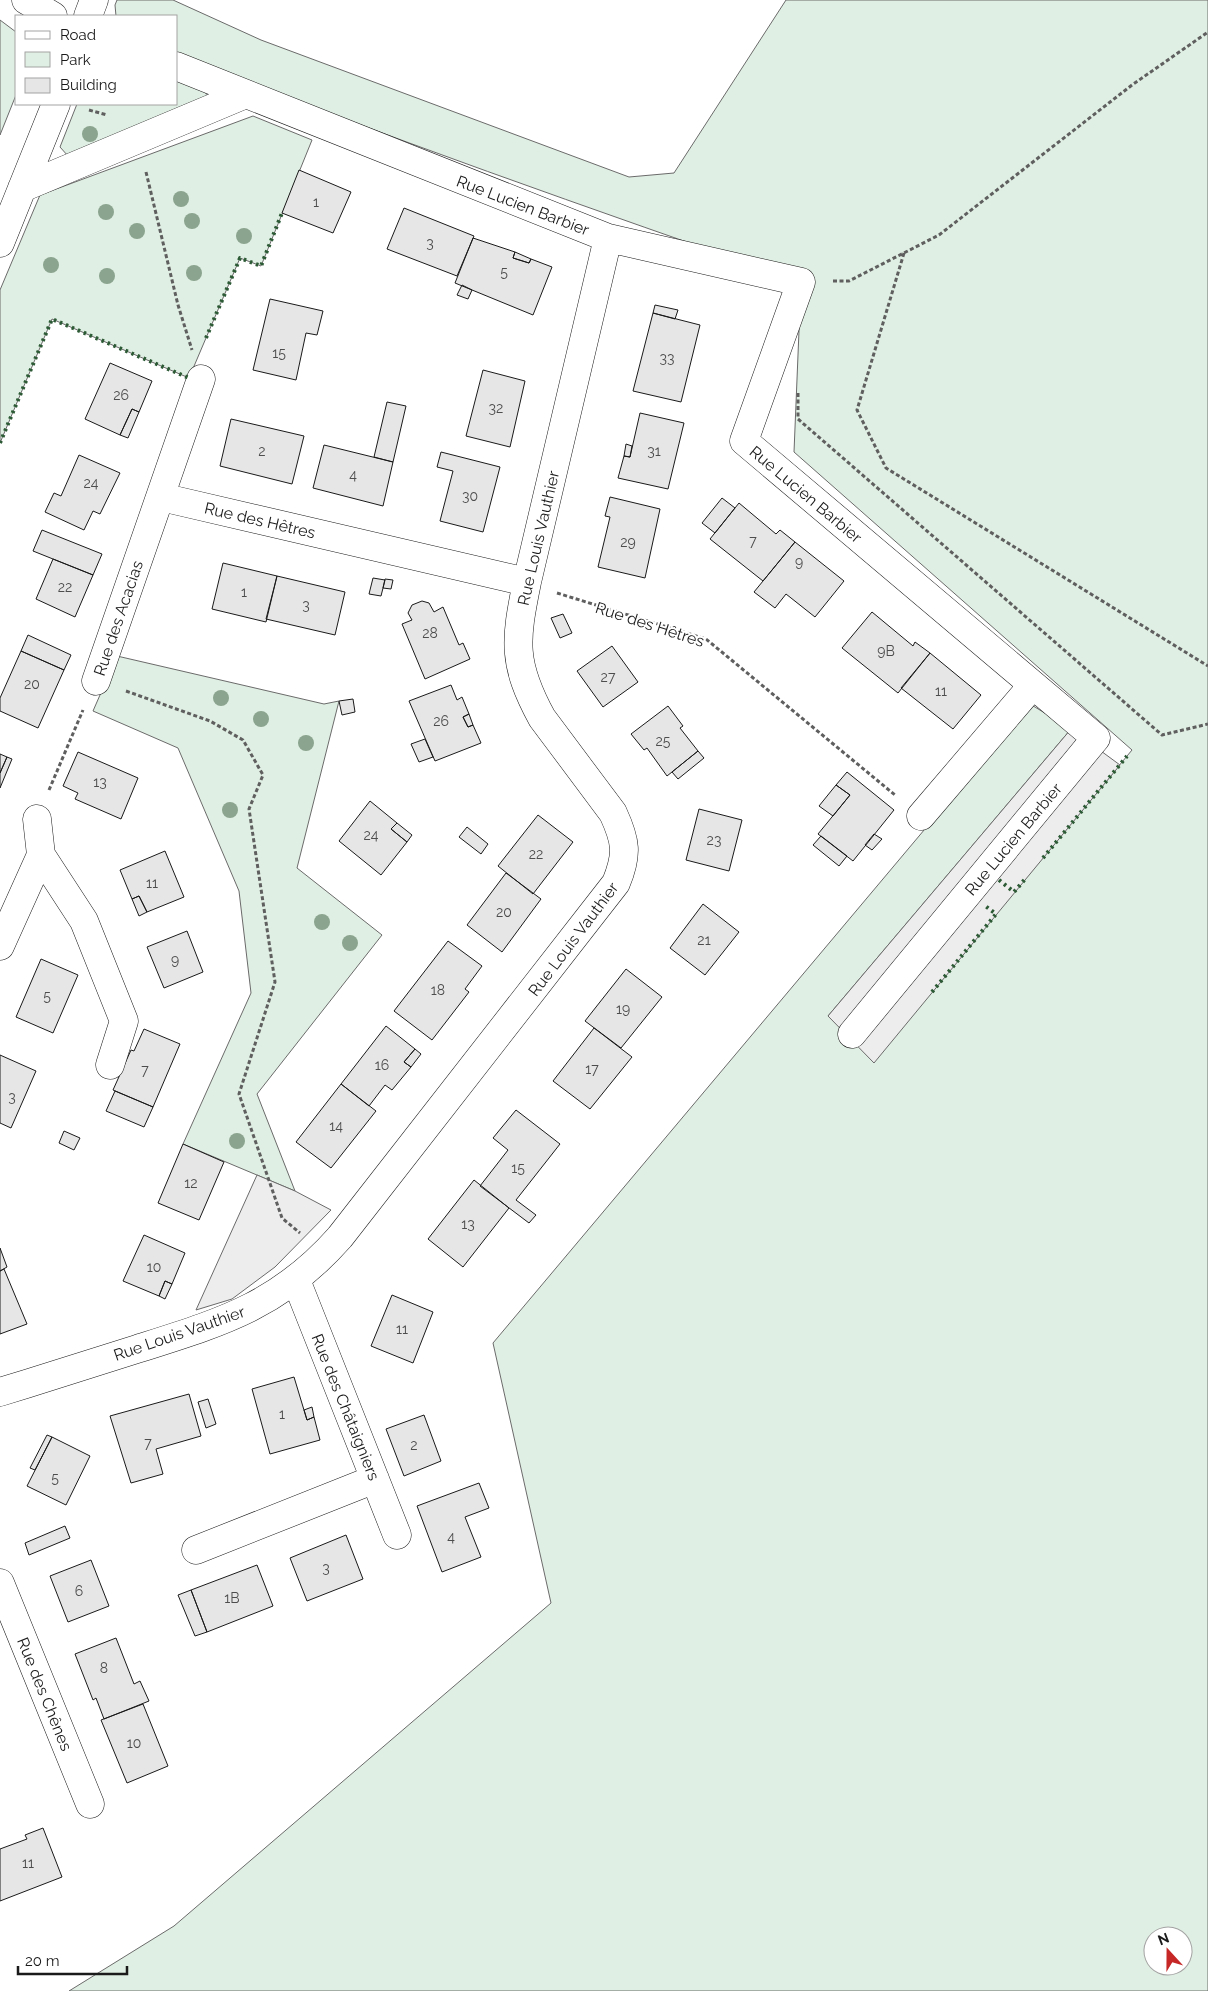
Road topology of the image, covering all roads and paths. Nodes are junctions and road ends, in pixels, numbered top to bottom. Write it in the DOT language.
graph roads {
  1 [pos="26,0"];
  2 [pos="94,0"];
  3 [pos="51,15"];
  4 [pos="88,15"];
  5 [pos="1208,32"];
  6 [pos="178,67"];
  7 [pos="246,94"];
  8 [pos="56,105"];
  9 [pos="145,166"];
  10 [pos="22,188"];
  11 [pos="608,238"];
  12 [pos="0,243"];
  13 [pos="904,253"];
  14 [pos="801,282"];
  15 [pos="200,379"];
  16 [pos="798,389"];
  17 [pos="160,496"];
  18 [pos="527,582"];
  19 [pos="1208,666"];
  20 [pos="96,681"];
  21 [pos="1032,686"];
  22 [pos="1208,724"];
  23 [pos="921,816"];
  24 [pos="37,819"];
  25 [pos="41,855"];
  26 [pos="0,946"];
  27 [pos="852,1034"];
  28 [pos="110,1065"];
  29 [pos="326,1253"];
  30 [pos="296,1280"];
  31 [pos="0,1392"];
  32 [pos="375,1479"];
  33 [pos="397,1534"];
  34 [pos="196,1550"];
  35 [pos="0,1583"];
  36 [pos="90,1804"];
  1 -- 3 [label="street"];
  2 -- 4 [label="street"];
  5 -- 13 [label="path"];
  6 -- 7 [label="street, Rue Lucien Barbier"];
  7 -- 10 [label="street"];
  7 -- 11 [label="street, Rue Lucien Barbier"];
  8 -- 10 [label="street"];
  9 -- 15 [label="path"];
  10 -- 12 [label="street"];
  11 -- 14 [label="street, Rue Lucien Barbier"];
  11 -- 18 [label="street, Rue Louis Vauthier"];
  13 -- 14 [label="path"];
  13 -- 19 [label="path"];
  14 -- 21 [label="street, Rue Lucien Barbier"];
  15 -- 17 [label="street, Rue des Acacias"];
  16 -- 22 [label="path"];
  17 -- 18 [label="street, Rue des Hêtres"];
  17 -- 20 [label="street, Rue des Acacias"];
  18 -- 23 [label="path, Rue des Hêtres"];
  18 -- 29 [label="street, Rue Louis Vauthier"];
  20 -- 24 [label="path, Rue des Acacias"];
  20 -- 29 [label="path"];
  21 -- 23 [label="street"];
  21 -- 27 [label="street, Rue Lucien Barbier"];
  24 -- 25 [label="street"];
  25 -- 26 [label="street"];
  25 -- 28 [label="street"];
  29 -- 30 [label="street, Rue Louis Vauthier"];
  30 -- 31 [label="street, Rue Louis Vauthier"];
  30 -- 32 [label="street, Rue des Châtaigniers"];
  32 -- 33 [label="street, Rue des Châtaigniers"];
  32 -- 34 [label="street"];
  35 -- 36 [label="street, Rue des Chênes"];
}
